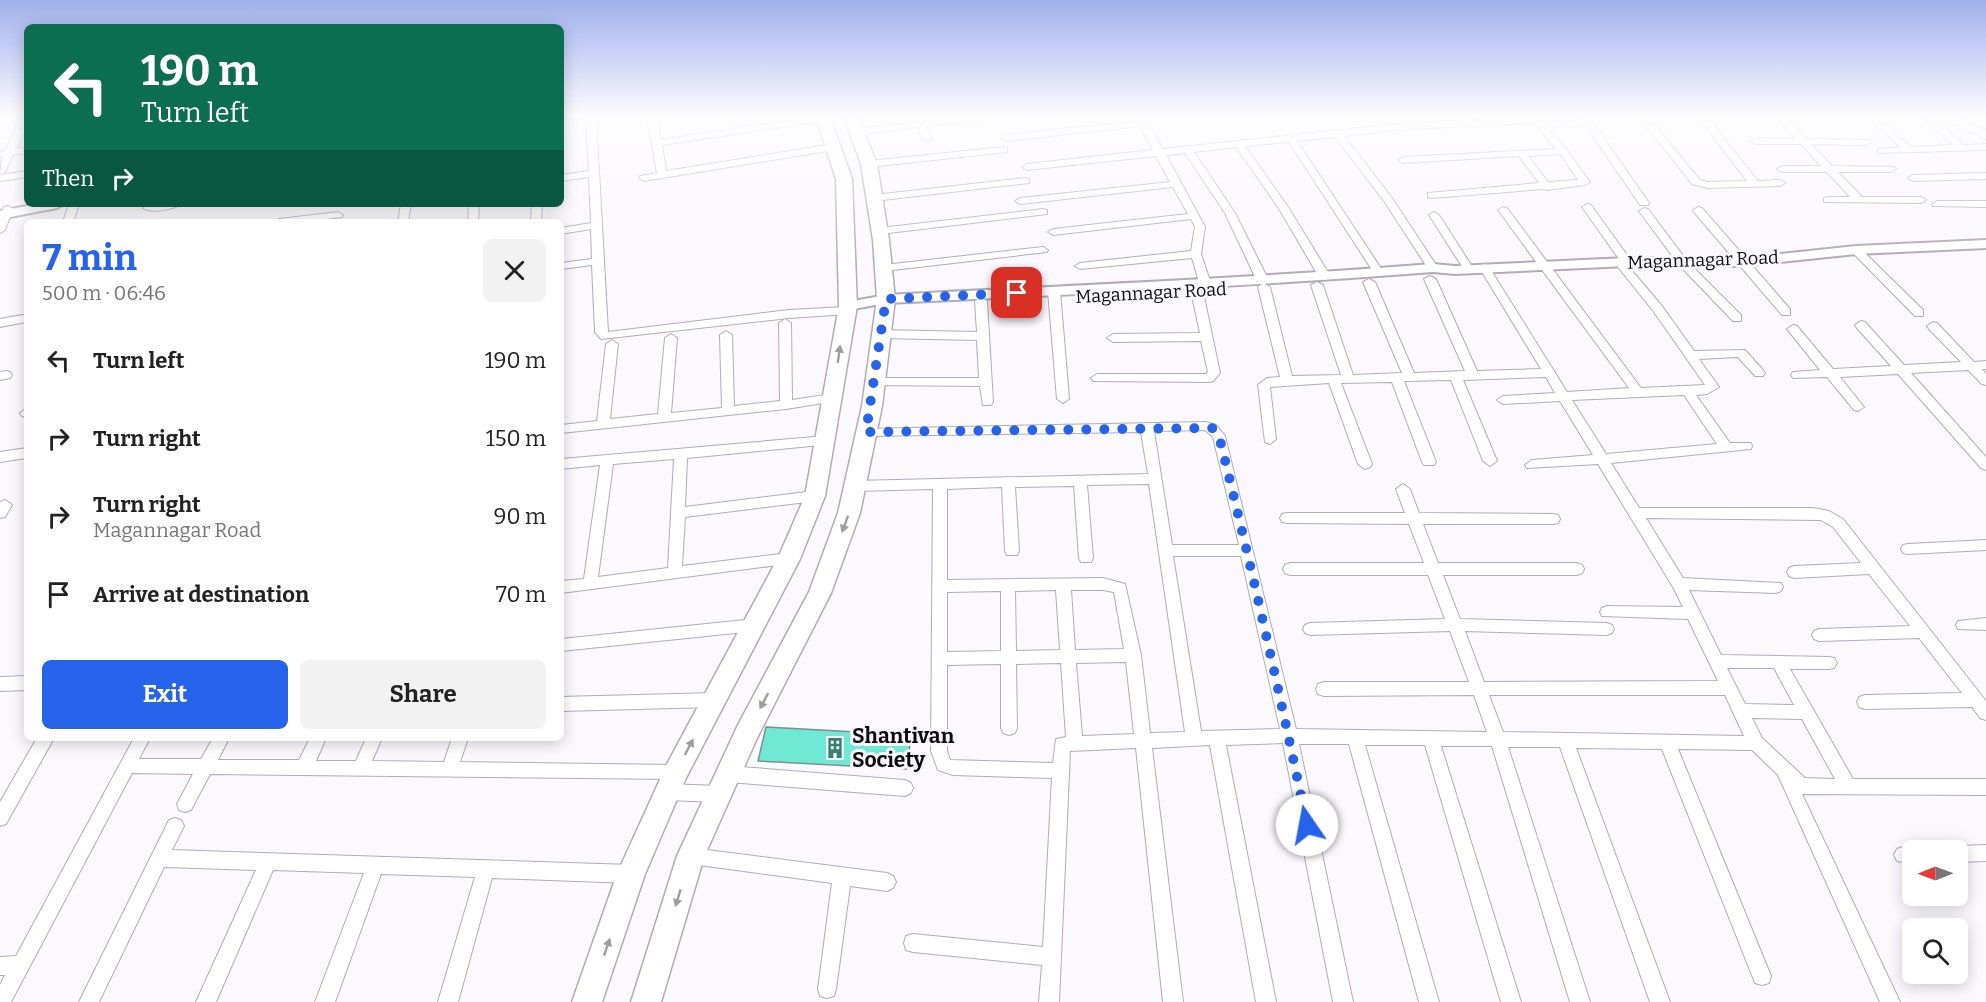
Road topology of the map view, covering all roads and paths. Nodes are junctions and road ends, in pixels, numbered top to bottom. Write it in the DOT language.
graph roads {
  1 [pos="594,164"];
  2 [pos="660,164"];
  3 [pos="731,164"];
  4 [pos="839,164"];
  5 [pos="869,164"];
  6 [pos="1054,164"];
  7 [pos="1167,164"];
  8 [pos="1197,164"];
  9 [pos="1252,164"];
  10 [pos="1306,164"];
  11 [pos="1360,164"];
  12 [pos="1529,164"];
  13 [pos="1572,164"];
  14 [pos="1615,164"];
  15 [pos="1681,164"];
  16 [pos="1739,164"];
  17 [pos="1825,164"];
  18 [pos="1027,167"];
  19 [pos="1782,169"];
  20 [pos="1830,169"];
  21 [pos="1891,170"];
  22 [pos="594,173"];
  23 [pos="24,174"];
  24 [pos="662,175"];
  25 [pos="1986,176"];
  26 [pos="0,178"];
  27 [pos="564,178"];
  28 [pos="644,178"];
  29 [pos="1913,178"];
  30 [pos="1025,182"];
  31 [pos="1780,183"];
  32 [pos="1178,184"];
  33 [pos="1755,184"];
  34 [pos="1547,187"];
  35 [pos="1432,195"];
  36 [pos="874,198"];
  37 [pos="1828,200"];
  38 [pos="1859,200"];
  39 [pos="1921,200"];
  40 [pos="1020,201"];
  41 [pos="1937,204"];
  42 [pos="1986,204"];
  43 [pos="24,206"];
  44 [pos="37,207"];
  45 [pos="1587,207"];
  46 [pos="1503,210"];
  47 [pos="1698,210"];
  48 [pos="4,212"];
  49 [pos="1043,212"];
  50 [pos="338,214"];
  51 [pos="1434,215"];
  52 [pos="1194,216"];
  53 [pos="301,219"];
  54 [pos="596,225"];
  55 [pos="0,230"];
  56 [pos="564,230"];
  57 [pos="880,231"];
  58 [pos="1053,232"];
  59 [pos="1986,244"];
  60 [pos="1856,249"];
  61 [pos="1043,250"];
  62 [pos="1196,254"];
  63 [pos="598,261"];
  64 [pos="1623,262"];
  65 [pos="1741,262"];
  66 [pos="1683,263"];
  67 [pos="1541,265"];
  68 [pos="564,266"];
  69 [pos="1080,266"];
  70 [pos="1484,267"];
  71 [pos="884,268"];
  72 [pos="1462,269"];
  73 [pos="1431,273"];
  74 [pos="1374,277"];
  75 [pos="1321,281"];
  76 [pos="1264,284"];
  77 [pos="1203,287"];
  78 [pos="1053,295"];
  79 [pos="981,301"];
  80 [pos="885,302"];
  81 [pos="842,309"];
  82 [pos="1786,312"];
  83 [pos="1919,313"];
  84 [pos="1737,318"];
  85 [pos="22,319"];
  86 [pos="0,323"];
  87 [pos="785,323"];
  88 [pos="1861,325"];
  89 [pos="1933,326"];
  90 [pos="1793,329"];
  91 [pos="880,334"];
  92 [pos="726,335"];
  93 [pos="982,336"];
  94 [pos="1205,337"];
  95 [pos="671,338"];
  96 [pos="1113,338"];
  97 [pos="612,344"];
  98 [pos="1692,355"];
  99 [pos="1986,365"];
  100 [pos="1971,366"];
  101 [pos="1902,370"];
  102 [pos="1549,373"];
  103 [pos="1760,373"];
  104 [pos="1831,374"];
  105 [pos="1473,375"];
  106 [pos="1797,375"];
  107 [pos="1455,376"];
  108 [pos="1396,377"];
  109 [pos="1410,377"];
  110 [pos="1097,378"];
  111 [pos="1333,379"];
  112 [pos="1349,380"];
  113 [pos="1287,381"];
  114 [pos="1986,381"];
  115 [pos="875,382"];
  116 [pos="984,382"];
  117 [pos="1687,391"];
  118 [pos="1638,392"];
  119 [pos="832,398"];
  120 [pos="1563,398"];
  121 [pos="1063,399"];
  122 [pos="1503,400"];
  123 [pos="987,402"];
  124 [pos="786,405"];
  125 [pos="1858,407"];
  126 [pos="728,410"];
  127 [pos="664,417"];
  128 [pos="603,424"];
  129 [pos="1147,427"];
  130 [pos="564,429"];
  131 [pos="866,432"];
  132 [pos="1270,439"];
  133 [pos="826,441"];
  134 [pos="1746,446"];
  135 [pos="1727,448"];
  136 [pos="24,453"];
  137 [pos="681,454"];
  138 [pos="0,457"];
  139 [pos="1602,459"];
  140 [pos="607,460"];
  141 [pos="1490,461"];
  142 [pos="1429,462"];
  143 [pos="564,464"];
  144 [pos="1365,464"];
  145 [pos="1533,465"];
  146 [pos="1986,465"];
  147 [pos="1155,480"];
  148 [pos="1080,481"];
  149 [pos="1008,483"];
  150 [pos="940,484"];
  151 [pos="855,486"];
  152 [pos="1403,489"];
  153 [pos="815,496"];
  154 [pos="678,513"];
  155 [pos="1635,513"];
  156 [pos="1287,518"];
  157 [pos="1552,519"];
  158 [pos="1415,520"];
  159 [pos="1986,545"];
  160 [pos="1908,549"];
  161 [pos="1167,550"];
  162 [pos="1012,551"];
  163 [pos="1247,551"];
  164 [pos="1086,558"];
  165 [pos="789,559"];
  166 [pos="1290,568"];
  167 [pos="1873,568"];
  168 [pos="1578,569"];
  169 [pos="1434,570"];
  170 [pos="1794,572"];
  171 [pos="675,573"];
  172 [pos="590,584"];
  173 [pos="1063,584"];
  174 [pos="1679,584"];
  175 [pos="1008,585"];
  176 [pos="940,586"];
  177 [pos="564,587"];
  178 [pos="1776,587"];
  179 [pos="1606,612"];
  180 [pos="1694,613"];
  181 [pos="1986,624"];
  182 [pos="755,625"];
  183 [pos="1456,625"];
  184 [pos="1963,625"];
  185 [pos="1310,629"];
  186 [pos="1606,629"];
  187 [pos="1923,632"];
  188 [pos="1819,635"];
  189 [pos="564,645"];
  190 [pos="1069,655"];
  191 [pos="1133,655"];
  192 [pos="1009,657"];
  193 [pos="940,659"];
  194 [pos="1718,661"];
  195 [pos="1778,662"];
  196 [pos="1829,663"];
  197 [pos="24,683"];
  198 [pos="0,684"];
  199 [pos="1480,688"];
  200 [pos="1731,688"];
  201 [pos="1324,689"];
  202 [pos="714,700"];
  203 [pos="1976,700"];
  204 [pos="1865,702"];
  205 [pos="564,704"];
  206 [pos="1742,711"];
  207 [pos="1807,712"];
  208 [pos="1986,713"];
  209 [pos="1009,728"];
  210 [pos="1288,736"];
  211 [pos="1355,737"];
  212 [pos="1194,738"];
  213 [pos="1217,738"];
  214 [pos="1431,738"];
  215 [pos="1498,739"];
  216 [pos="1141,740"];
  217 [pos="1565,740"];
  218 [pos="44,741"];
  219 [pos="140,741"];
  220 [pos="219,741"];
  221 [pos="317,741"];
  222 [pos="373,741"];
  223 [pos="459,741"];
  224 [pos="1667,742"];
  225 [pos="1074,743"];
  226 [pos="1756,743"];
  227 [pos="128,766"];
  228 [pos="205,766"];
  229 [pos="1782,767"];
  230 [pos="304,768"];
  231 [pos="361,768"];
  232 [pos="450,769"];
  233 [pos="1060,771"];
  234 [pos="676,772"];
  235 [pos="723,784"];
  236 [pos="1848,786"];
  237 [pos="905,788"];
  238 [pos="1984,789"];
  239 [pos="666,792"];
  240 [pos="185,804"];
  241 [pos="0,818"];
  242 [pos="175,826"];
  243 [pos="1986,853"];
  244 [pos="1968,854"];
  245 [pos="691,856"];
  246 [pos="159,858"];
  247 [pos="268,862"];
  248 [pos="376,866"];
  249 [pos="486,869"];
  250 [pos="632,874"];
  251 [pos="842,876"];
  252 [pos="887,882"];
  253 [pos="913,943"];
  254 [pos="1051,957"];
  255 [pos="21,965"];
  256 [pos="0,966"];
  257 [pos="1762,976"];
  258 [pos="827,989"];
  259 [pos="1,1002"];
  260 [pos="89,1002"];
  261 [pos="206,1002"];
  262 [pos="326,1002"];
  263 [pos="448,1002"];
  264 [pos="587,1002"];
  265 [pos="646,1002"];
  266 [pos="1049,1002"];
  267 [pos="1173,1002"];
  268 [pos="1266,1002"];
  269 [pos="1343,1002"];
  270 [pos="1429,1002"];
  271 [pos="1511,1002"];
  272 [pos="1580,1002"];
  273 [pos="1660,1002"];
  274 [pos="1890,1002"];
  1 -- 22 [label="street"];
  2 -- 24 [label="street"];
  3 -- 24 [label="street"];
  4 -- 81 [label="main road"];
  5 -- 36 [label="main road"];
  6 -- 18 [label="street"];
  7 -- 32 [label="street"];
  8 -- 76 [label="street"];
  9 -- 75 [label="street"];
  10 -- 74 [label="street"];
  11 -- 73 [label="street"];
  12 -- 34 [label="street"];
  13 -- 34 [label="street"];
  14 -- 66 [label="street"];
  15 -- 33 [label="street"];
  16 -- 33 [label="street"];
  17 -- 20 [label="street"];
  19 -- 20 [label="street"];
  20 -- 21 [label="street"];
  20 -- 38 [label="street"];
  22 -- 27 [label="street"];
  22 -- 54 [label="street"];
  23 -- 26 [label="street"];
  24 -- 28 [label="street"];
  25 -- 29 [label="street"];
  30 -- 36 [label="street"];
  31 -- 33 [label="street"];
  32 -- 40 [label="street"];
  32 -- 52 [label="street"];
  34 -- 35 [label="street"];
  36 -- 57 [label="main road"];
  37 -- 38 [label="street"];
  38 -- 39 [label="street"];
  41 -- 42 [label="street"];
  43 -- 48 [label="street"];
  44 -- 48 [label="street"];
  45 -- 64 [label="street"];
  46 -- 67 [label="street"];
  47 -- 65 [label="street"];
  48 -- 55 [label="street"];
  49 -- 57 [label="street"];
  50 -- 53 [label="street"];
  51 -- 72 [label="street"];
  52 -- 58 [label="street"];
  52 -- 62 [label="street"];
  54 -- 56 [label="street"];
  54 -- 63 [label="street"];
  57 -- 71 [label="main road"];
  59 -- 60 [label="street, Magannagar Road"];
  60 -- 65 [label="street, Magannagar Road"];
  60 -- 83 [label="street"];
  61 -- 71 [label="street"];
  62 -- 69 [label="street"];
  62 -- 77 [label="street"];
  63 -- 68 [label="street"];
  63 -- 81 [label="street"];
  64 -- 66 [label="street, Magannagar Road"];
  64 -- 67 [label="street, Magannagar Road"];
  64 -- 98 [label="street"];
  65 -- 66 [label="street, Magannagar Road"];
  65 -- 82 [label="street"];
  66 -- 84 [label="street"];
  67 -- 70 [label="street, Magannagar Road"];
  67 -- 118 [label="street"];
  70 -- 72 [label="street, Magannagar Road"];
  70 -- 102 [label="street"];
  71 -- 80 [label="main road"];
  72 -- 73 [label="street, Magannagar Road"];
  73 -- 74 [label="street, Magannagar Road"];
  73 -- 105 [label="street"];
  74 -- 75 [label="street, Magannagar Road"];
  74 -- 109 [label="street"];
  75 -- 76 [label="street, Magannagar Road"];
  75 -- 112 [label="street"];
  76 -- 77 [label="street, Magannagar Road"];
  76 -- 113 [label="street"];
  77 -- 78 [label="street, Magannagar Road"];
  77 -- 94 [label="street"];
  78 -- 79 [label="street, Magannagar Road"];
  78 -- 80 [label="street, Magannagar Road"];
  78 -- 121 [label="street"];
  79 -- 80 [label="street, Magannagar Road"];
  79 -- 93 [label="street"];
  80 -- 81 [label="street"];
  80 -- 91 [label="main road"];
  119 -- 81 [label="main road, one-way"];
  85 -- 86 [label="street"];
  87 -- 124 [label="street"];
  88 -- 101 [label="street"];
  89 -- 100 [label="street"];
  90 -- 104 [label="street"];
  91 -- 93 [label="street"];
  91 -- 115 [label="main road"];
  92 -- 126 [label="street"];
  93 -- 116 [label="street"];
  94 -- 96 [label="street"];
  94 -- 110 [label="street"];
  95 -- 127 [label="street"];
  97 -- 128 [label="street"];
  98 -- 103 [label="street"];
  98 -- 117 [label="street"];
  99 -- 100 [label="street"];
  100 -- 101 [label="street"];
  100 -- 114 [label="street"];
  101 -- 104 [label="street"];
  101 -- 146 [label="street"];
  102 -- 105 [label="street"];
  102 -- 120 [label="street"];
  104 -- 106 [label="street"];
  104 -- 125 [label="street"];
  105 -- 107 [label="street"];
  107 -- 109 [label="street"];
  107 -- 141 [label="street"];
  108 -- 109 [label="street"];
  108 -- 112 [label="street"];
  108 -- 142 [label="street"];
  111 -- 112 [label="street"];
  111 -- 113 [label="street"];
  111 -- 144 [label="street"];
  113 -- 132 [label="street"];
  115 -- 116 [label="street"];
  115 -- 131 [label="main road"];
  116 -- 123 [label="street"];
  117 -- 118 [label="street"];
  117 -- 135 [label="street"];
  118 -- 120 [label="street"];
  119 -- 124 [label="street"];
  119 -- 133 [label="main road"];
  120 -- 122 [label="street"];
  120 -- 139 [label="street"];
  124 -- 126 [label="street"];
  126 -- 127 [label="street"];
  127 -- 128 [label="street"];
  128 -- 130 [label="street"];
  129 -- 131 [label="street"];
  129 -- 147 [label="street"];
  129 -- 163 [label="street"];
  131 -- 151 [label="main road"];
  133 -- 137 [label="street"];
  133 -- 153 [label="main road"];
  134 -- 135 [label="street"];
  135 -- 139 [label="street"];
  136 -- 138 [label="street"];
  137 -- 140 [label="street"];
  137 -- 154 [label="street"];
  139 -- 145 [label="street"];
  139 -- 155 [label="street"];
  140 -- 143 [label="street"];
  140 -- 172 [label="street"];
  147 -- 148 [label="street"];
  147 -- 161 [label="street"];
  148 -- 149 [label="street"];
  148 -- 164 [label="street"];
  149 -- 150 [label="street"];
  149 -- 162 [label="street"];
  150 -- 151 [label="street"];
  150 -- 176 [label="street"];
  151 -- 235 [label="main road, one-way"];
  152 -- 158 [label="street"];
  153 -- 154 [label="street"];
  153 -- 165 [label="main road"];
  154 -- 171 [label="street"];
  155 -- 167 [label="street"];
  155 -- 174 [label="street"];
  156 -- 158 [label="street"];
  157 -- 158 [label="street"];
  158 -- 169 [label="street"];
  159 -- 160 [label="street"];
  161 -- 163 [label="street"];
  161 -- 212 [label="street"];
  163 -- 210 [label="street"];
  165 -- 171 [label="street"];
  165 -- 182 [label="main road"];
  166 -- 169 [label="street"];
  167 -- 170 [label="street"];
  167 -- 187 [label="street"];
  168 -- 169 [label="street"];
  169 -- 183 [label="street"];
  171 -- 172 [label="street"];
  172 -- 177 [label="street"];
  173 -- 175 [label="street"];
  173 -- 190 [label="street"];
  173 -- 191 [label="street"];
  174 -- 178 [label="street"];
  174 -- 180 [label="street"];
  175 -- 176 [label="street"];
  175 -- 192 [label="street"];
  176 -- 193 [label="street"];
  179 -- 180 [label="street"];
  180 -- 194 [label="street"];
  181 -- 184 [label="street"];
  182 -- 189 [label="street"];
  182 -- 202 [label="main road"];
  183 -- 185 [label="street"];
  183 -- 186 [label="street"];
  183 -- 199 [label="street"];
  187 -- 188 [label="street"];
  187 -- 203 [label="street"];
  190 -- 191 [label="street"];
  190 -- 192 [label="street"];
  190 -- 225 [label="street"];
  191 -- 216 [label="street"];
  192 -- 193 [label="street"];
  192 -- 209 [label="street"];
  193 -- 233 [label="street"];
  194 -- 195 [label="street"];
  194 -- 200 [label="street"];
  195 -- 196 [label="street"];
  195 -- 207 [label="street"];
  197 -- 198 [label="street"];
  199 -- 200 [label="street"];
  199 -- 201 [label="street"];
  199 -- 215 [label="street"];
  200 -- 206 [label="street"];
  202 -- 205 [label="street"];
  234 -- 202 [label="main road, one-way"];
  203 -- 204 [label="street"];
  203 -- 208 [label="street"];
  206 -- 207 [label="street"];
  206 -- 226 [label="street"];
  207 -- 236 [label="street"];
  210 -- 211 [label="street"];
  210 -- 213 [label="street"];
  210 -- 269 [label="street"];
  211 -- 214 [label="street"];
  211 -- 270 [label="street"];
  212 -- 213 [label="street"];
  212 -- 216 [label="street"];
  213 -- 268 [label="street"];
  214 -- 215 [label="street"];
  214 -- 271 [label="street"];
  215 -- 217 [label="street"];
  215 -- 272 [label="street"];
  216 -- 225 [label="street"];
  216 -- 267 [label="street"];
  217 -- 224 [label="street"];
  217 -- 273 [label="street"];
  218 -- 241 [label="street"];
  219 -- 227 [label="street"];
  220 -- 228 [label="street"];
  221 -- 230 [label="street"];
  222 -- 231 [label="street"];
  223 -- 232 [label="street"];
  224 -- 226 [label="street"];
  224 -- 257 [label="street"];
  225 -- 233 [label="street"];
  226 -- 229 [label="street"];
  227 -- 228 [label="street"];
  227 -- 255 [label="street"];
  228 -- 230 [label="street"];
  228 -- 240 [label="street"];
  229 -- 236 [label="street"];
  229 -- 274 [label="street"];
  230 -- 231 [label="street"];
  231 -- 232 [label="street"];
  232 -- 234 [label="street"];
  233 -- 254 [label="street"];
  234 -- 239 [label="main road"];
  235 -- 237 [label="street"];
  235 -- 239 [label="street"];
  235 -- 245 [label="main road"];
  236 -- 238 [label="street"];
  239 -- 250 [label="main road"];
  242 -- 246 [label="street"];
  243 -- 244 [label="street"];
  245 -- 251 [label="street"];
  245 -- 265 [label="main road, one-way"];
  246 -- 247 [label="street"];
  246 -- 260 [label="street"];
  247 -- 248 [label="street"];
  247 -- 261 [label="street"];
  248 -- 249 [label="street"];
  248 -- 262 [label="street"];
  249 -- 250 [label="street"];
  249 -- 263 [label="street"];
  264 -- 250 [label="main road, one-way"];
  251 -- 252 [label="street"];
  251 -- 258 [label="street"];
  253 -- 254 [label="street"];
  254 -- 266 [label="street"];
  255 -- 256 [label="street"];
  255 -- 259 [label="street"];
}
